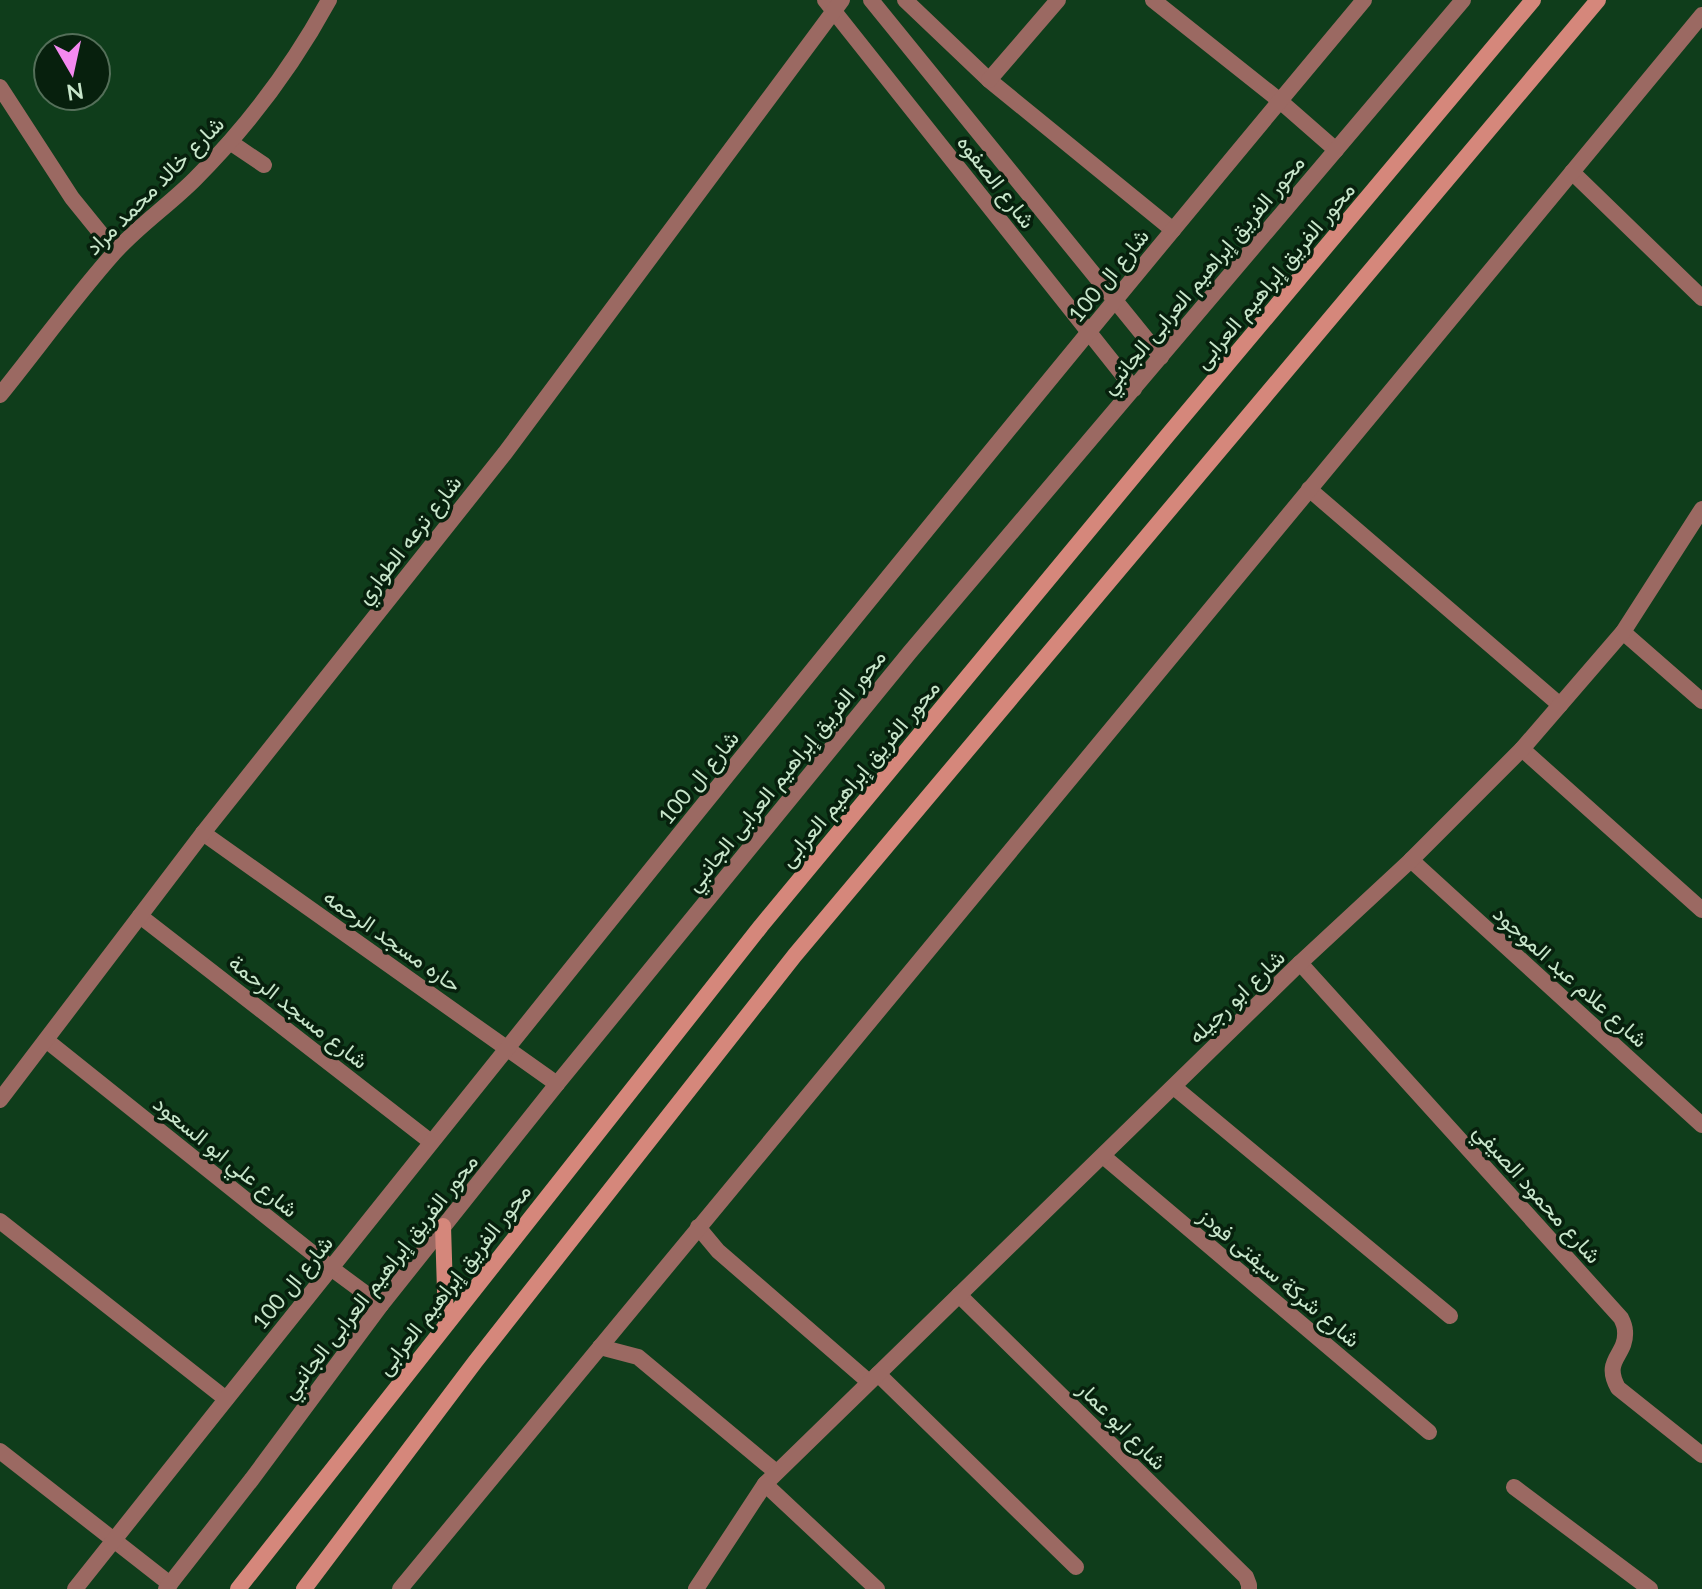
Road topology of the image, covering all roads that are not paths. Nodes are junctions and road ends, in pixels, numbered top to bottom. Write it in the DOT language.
graph roads {
  1 [pos="329,0"];
  2 [pos="871,0"];
  3 [pos="905,0"];
  4 [pos="1058,0"];
  5 [pos="1153,0"];
  6 [pos="1364,0"];
  7 [pos="1463,0"];
  8 [pos="1533,0"];
  9 [pos="1598,0"];
  10 [pos="833,4"];
  11 [pos="1702,15"];
  12 [pos="989,80"];
  13 [pos="0,87"];
  14 [pos="1280,101"];
  15 [pos="230,142"];
  16 [pos="1336,150"];
  17 [pos="264,165"];
  18 [pos="1572,172"];
  19 [pos="1173,230"];
  20 [pos="115,251"];
  21 [pos="1702,298"];
  22 [pos="1114,302"];
  23 [pos="1089,333"];
  24 [pos="1161,357"];
  25 [pos="1134,389"];
  26 [pos="0,395"];
  27 [pos="1309,489"];
  28 [pos="1702,509"];
  29 [pos="1623,632"];
  30 [pos="1702,701"];
  31 [pos="1560,705"];
  32 [pos="1522,749"];
  33 [pos="203,833"];
  34 [pos="1411,860"];
  35 [pos="1702,910"];
  36 [pos="140,916"];
  37 [pos="1300,963"];
  38 [pos="46,1040"];
  39 [pos="507,1047"];
  40 [pos="557,1084"];
  41 [pos="1174,1087"];
  42 [pos="0,1100"];
  43 [pos="1702,1125"];
  44 [pos="431,1142"];
  45 [pos="1103,1156"];
  46 [pos="0,1221"];
  47 [pos="443,1226"];
  48 [pos="698,1227"];
  49 [pos="331,1268"];
  50 [pos="959,1295"];
  51 [pos="381,1305"];
  52 [pos="1450,1316"];
  53 [pos="446,1323"];
  54 [pos="600,1347"];
  55 [pos="873,1378"];
  56 [pos="226,1399"];
  57 [pos="1429,1432"];
  58 [pos="0,1451"];
  59 [pos="1702,1455"];
  60 [pos="770,1478"];
  61 [pos="1514,1487"];
  62 [pos="113,1541"];
  63 [pos="1076,1567"];
  64 [pos="168,1587"];
  65 [pos="75,1589"];
  66 [pos="238,1589"];
  67 [pos="304,1589"];
  68 [pos="400,1589"];
  69 [pos="696,1589"];
  70 [pos="877,1589"];
  71 [pos="1249,1589"];
  72 [pos="1650,1589"];
  1 -- 15 [label="street, شارع خالد محمد مراد"];
  2 -- 22 [label="street, شارع الصفوه"];
  3 -- 12 [label="street"];
  4 -- 12 [label="street"];
  5 -- 14 [label="street"];
  6 -- 14 [label="street, شارع ال 100"];
  7 -- 16 [label="street, محور الفريق إبراهيم العرابى الجانبي"];
  8 -- 53 [label="main road, محور الفريق إبراهيم العرابى"];
  9 -- 67 [label="main road"];
  10 -- 23 [label="street, شارع الصفوه"];
  10 -- 33 [label="street, شارع ترعه الطواري"];
  11 -- 18 [label="street"];
  12 -- 19 [label="street"];
  13 -- 20 [label="street"];
  14 -- 16 [label="street"];
  14 -- 19 [label="street, شارع ال 100"];
  15 -- 17 [label="street"];
  15 -- 20 [label="street, شارع خالد محمد مراد"];
  16 -- 24 [label="street, محور الفريق إبراهيم العرابى الجانبي"];
  18 -- 21 [label="street"];
  18 -- 27 [label="street"];
  19 -- 22 [label="street, شارع ال 100"];
  20 -- 26 [label="street, شارع خالد محمد مراد"];
  22 -- 23 [label="street, شارع ال 100"];
  22 -- 24 [label="street, شارع الصفوه"];
  23 -- 25 [label="street, شارع الصفوه"];
  23 -- 39 [label="street, شارع ال 100"];
  24 -- 25 [label="street, محور الفريق إبراهيم العرابى الجانبي"];
  25 -- 40 [label="street, محور الفريق إبراهيم العرابى الجانبي"];
  27 -- 31 [label="street"];
  27 -- 48 [label="street"];
  28 -- 29 [label="street, شارع ابو رجيله"];
  29 -- 30 [label="street"];
  29 -- 31 [label="street, شارع ابو رجيله"];
  31 -- 32 [label="street, شارع ابو رجيله"];
  32 -- 34 [label="street, شارع ابو رجيله"];
  32 -- 35 [label="street"];
  33 -- 36 [label="street, شارع ترعه الطواري"];
  33 -- 39 [label="street, حاره مسجد الرحمه"];
  34 -- 37 [label="street, شارع ابو رجيله"];
  34 -- 43 [label="street, شارع علام عبد الموجود"];
  36 -- 38 [label="street, شارع ترعه الطواري"];
  36 -- 44 [label="street, شارع مسجد الرحمة"];
  37 -- 41 [label="street, شارع ابو رجيله"];
  37 -- 59 [label="street, شارع محمود الصيفي"];
  38 -- 42 [label="street, شارع ترعه الطواري"];
  38 -- 49 [label="street, شارع علي ابو السعود"];
  39 -- 40 [label="street, حاره مسجد الرحمه"];
  39 -- 44 [label="street, شارع ال 100"];
  40 -- 47 [label="street, محور الفريق إبراهيم العرابى الجانبي"];
  41 -- 45 [label="street, شارع ابو رجيله"];
  41 -- 52 [label="street"];
  44 -- 49 [label="street, شارع ال 100"];
  45 -- 50 [label="street, شارع ابو رجيله"];
  45 -- 57 [label="street, شارع شركة سيفتى فودز"];
  46 -- 56 [label="street"];
  47 -- 51 [label="street, محور الفريق إبراهيم العرابى الجانبي"];
  47 -- 53 [label="main road"];
  48 -- 54 [label="street"];
  48 -- 55 [label="street"];
  49 -- 51 [label="street, شارع علي ابو السعود"];
  49 -- 56 [label="street, شارع ال 100"];
  50 -- 55 [label="street, شارع ابو رجيله"];
  50 -- 71 [label="street, شارع ابو عمار"];
  51 -- 64 [label="street, محور الفريق إبراهيم العرابى الجانبي"];
  53 -- 66 [label="main road, محور الفريق إبراهيم العرابى"];
  54 -- 60 [label="street"];
  54 -- 68 [label="street"];
  55 -- 60 [label="street, شارع ابو رجيله"];
  55 -- 63 [label="street"];
  56 -- 62 [label="street, شارع ال 100"];
  58 -- 62 [label="street"];
  60 -- 69 [label="street, شارع ابو رجيله"];
  60 -- 70 [label="street"];
  61 -- 72 [label="street"];
  62 -- 64 [label="street"];
  62 -- 65 [label="street, شارع ال 100"];
}
